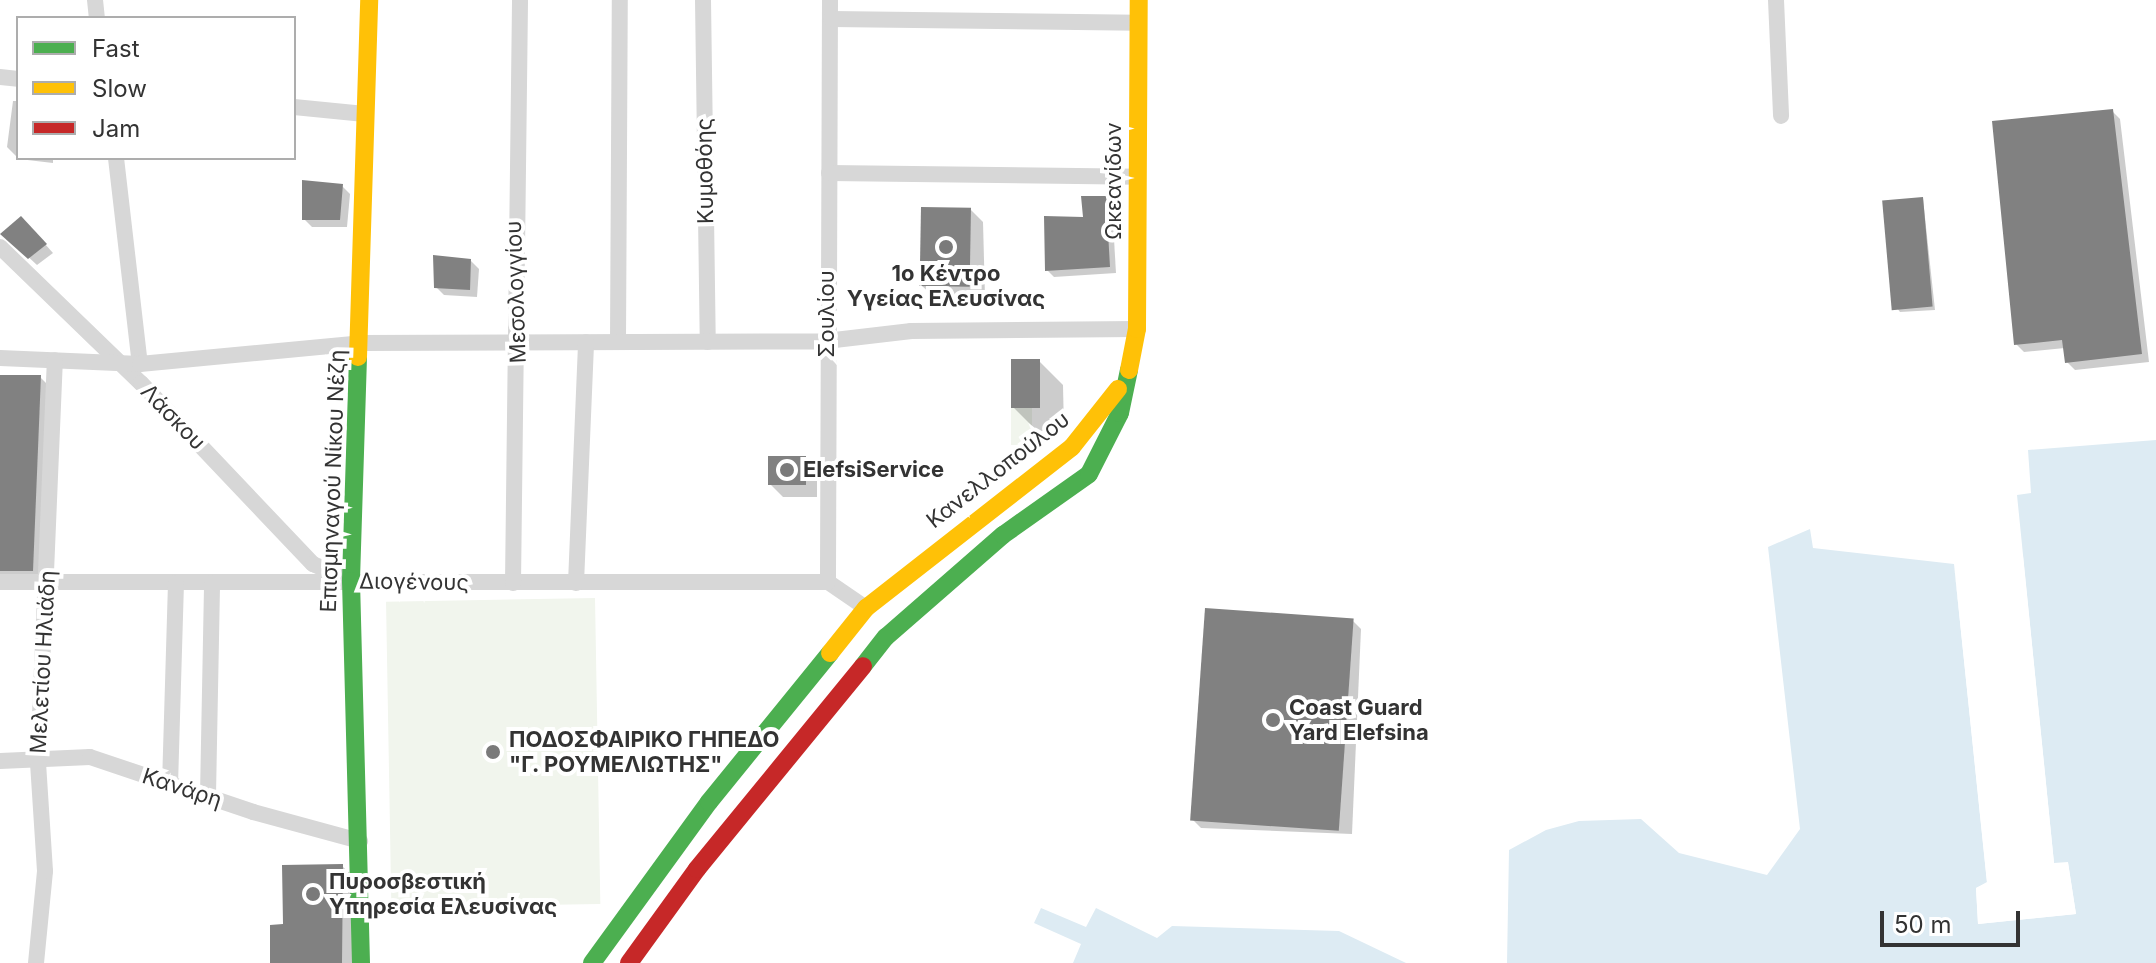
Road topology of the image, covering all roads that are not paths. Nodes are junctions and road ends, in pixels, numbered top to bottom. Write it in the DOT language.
graph roads {
  1 [pos="369,0"];
  2 [pos="520,0"];
  3 [pos="620,0"];
  4 [pos="703,0"];
  5 [pos="830,0"];
  6 [pos="1139,0"];
  7 [pos="1776,0"];
  8 [pos="831,19"];
  9 [pos="1138,23"];
  10 [pos="296,107"];
  11 [pos="365,114"];
  12 [pos="1781,116"];
  13 [pos="116,160"];
  14 [pos="829,173"];
  15 [pos="1138,177"];
  16 [pos="0,247"];
  17 [pos="1137,329"];
  18 [pos="618,341"];
  19 [pos="826,341"];
  20 [pos="519,342"];
  21 [pos="586,342"];
  22 [pos="708,342"];
  23 [pos="361,343"];
  24 [pos="0,358"];
  25 [pos="55,360"];
  26 [pos="115,362"];
  27 [pos="1132,362"];
  28 [pos="140,364"];
  29 [pos="47,581"];
  30 [pos="351,581"];
  31 [pos="0,582"];
  32 [pos="828,582"];
  33 [pos="176,583"];
  34 [pos="212,583"];
  35 [pos="513,583"];
  36 [pos="576,583"];
  37 [pos="866,608"];
  38 [pos="0,761"];
  39 [pos="38,763"];
  40 [pos="170,785"];
  41 [pos="208,795"];
  42 [pos="360,841"];
  43 [pos="36,963"];
  44 [pos="361,963"];
  45 [pos="592,963"];
  46 [pos="629,963"];
  1 -- 11 [label="street, Επισμηναγού Νίκου Νέζη"];
  2 -- 20 [label="street, Μεσολογγίου"];
  3 -- 18 [label="street"];
  4 -- 22 [label="street, Κυμοθόης"];
  5 -- 8 [label="street, Σουλίου"];
  6 -- 9 [label="street, Ωκεανίδων"];
  7 -- 12 [label="street"];
  8 -- 9 [label="street"];
  8 -- 14 [label="street, Σουλίου"];
  9 -- 15 [label="street, Ωκεανίδων"];
  10 -- 11 [label="street"];
  11 -- 23 [label="street, Επισμηναγού Νίκου Νέζη"];
  13 -- 28 [label="street"];
  14 -- 15 [label="street"];
  14 -- 19 [label="street, Σουλίου"];
  15 -- 17 [label="street, Ωκεανίδων"];
  16 -- 26 [label="street, Λάσκου"];
  17 -- 19 [label="street"];
  17 -- 27 [label="street, Ωκεανίδων"];
  18 -- 21 [label="street"];
  18 -- 22 [label="street"];
  19 -- 22 [label="street"];
  19 -- 32 [label="street, Σουλίου"];
  20 -- 21 [label="street"];
  20 -- 23 [label="street"];
  20 -- 35 [label="street, Μεσολογγίου"];
  21 -- 36 [label="street"];
  23 -- 28 [label="street"];
  23 -- 30 [label="street, Επισμηναγού Νίκου Νέζη"];
  24 -- 25 [label="street"];
  25 -- 26 [label="street"];
  25 -- 29 [label="street, Μελετίου Ηλιάδη"];
  26 -- 28 [label="street"];
  26 -- 30 [label="street, Λάσκου"];
  27 -- 37 [label="street, Κανελλοπούλου"];
  27 -- 46 [label="street"];
  29 -- 31 [label="street, Διογένους"];
  29 -- 33 [label="street, Διογένους"];
  29 -- 39 [label="street, Μελετίου Ηλιάδη"];
  30 -- 34 [label="street, Διογένους"];
  30 -- 35 [label="street, Διογένους"];
  30 -- 42 [label="street, Επισμηναγού Νίκου Νέζη"];
  32 -- 36 [label="street, Διογένους"];
  32 -- 37 [label="street"];
  33 -- 34 [label="street, Διογένους"];
  33 -- 40 [label="street"];
  34 -- 41 [label="street"];
  35 -- 36 [label="street, Διογένους"];
  37 -- 45 [label="street, Κανελλοπούλου"];
  38 -- 39 [label="street, Κανάρη"];
  39 -- 40 [label="street, Κανάρη"];
  39 -- 43 [label="street, Μελετίου Ηλιάδη"];
  40 -- 41 [label="street, Κανάρη"];
  41 -- 42 [label="street, Κανάρη"];
  42 -- 44 [label="street, Επισμηναγού Νίκου Νέζη"];
}
